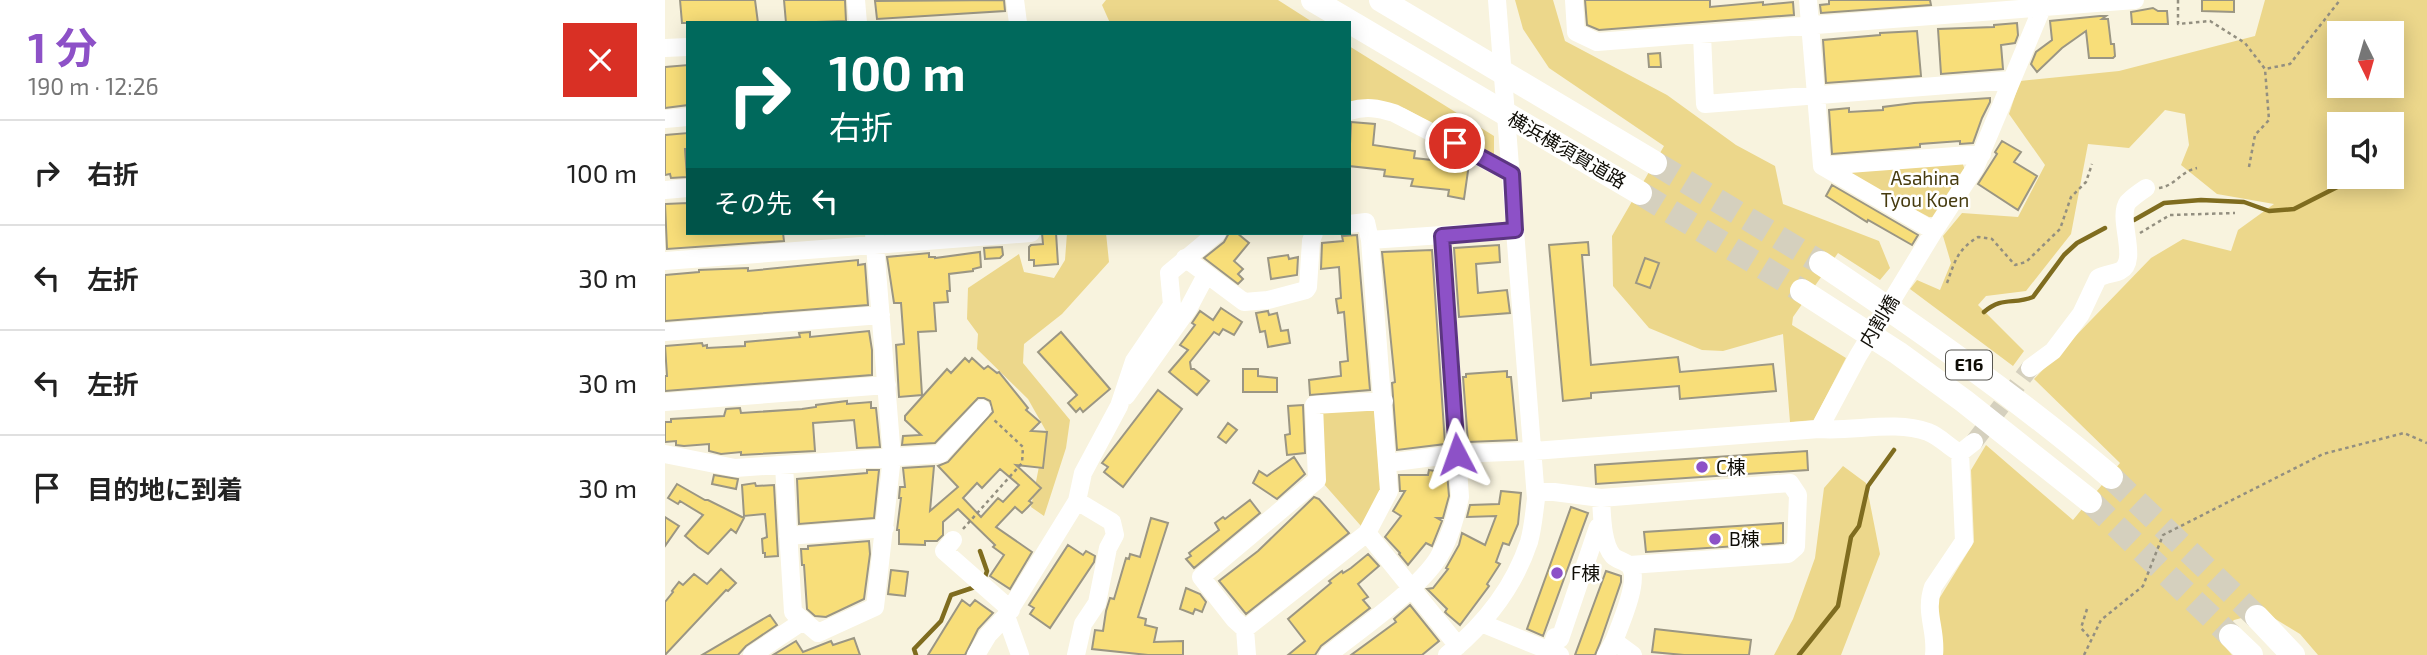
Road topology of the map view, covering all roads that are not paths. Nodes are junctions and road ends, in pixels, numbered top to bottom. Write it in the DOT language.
graph roads {
  1 [pos="856,0"];
  2 [pos="1016,0"];
  3 [pos="1314,0"];
  4 [pos="1381,0"];
  5 [pos="1497,0"];
  6 [pos="1574,0"];
  7 [pos="1808,0"];
  8 [pos="2135,0"];
  9 [pos="2042,4"];
  10 [pos="858,21"];
  11 [pos="1018,21"];
  12 [pos="1349,21"];
  13 [pos="1351,22"];
  14 [pos="1811,27"];
  15 [pos="1702,34"];
  16 [pos="686,47"];
  17 [pos="665,48"];
  18 [pos="2012,80"];
  19 [pos="1815,94"];
  20 [pos="1351,110"];
  21 [pos="686,117"];
  22 [pos="665,119"];
  23 [pos="1982,154"];
  24 [pos="1655,163"];
  25 [pos="1822,166"];
  26 [pos="1512,174"];
  27 [pos="686,188"];
  28 [pos="2146,188"];
  29 [pos="665,190"];
  30 [pos="1640,193"];
  31 [pos="1351,224"];
  32 [pos="1515,230"];
  33 [pos="1934,230"];
  34 [pos="979,235"];
  35 [pos="1214,235"];
  36 [pos="1313,235"];
  37 [pos="1442,236"];
  38 [pos="875,239"];
  39 [pos="1370,240"];
  40 [pos="1185,258"];
  41 [pos="665,261"];
  42 [pos="1821,263"];
  43 [pos="1206,275"];
  44 [pos="1803,291"];
  45 [pos="881,315"];
  46 [pos="665,332"];
  47 [pos="2030,368"];
  48 [pos="887,385"];
  49 [pos="1384,401"];
  50 [pos="665,402"];
  51 [pos="1120,405"];
  52 [pos="982,409"];
  53 [pos="1819,429"];
  54 [pos="1534,451"];
  55 [pos="665,454"];
  56 [pos="1457,454"];
  57 [pos="892,457"];
  58 [pos="1387,463"];
  59 [pos="784,466"];
  60 [pos="2111,477"];
  61 [pos="1536,492"];
  62 [pos="1601,498"];
  63 [pos="1077,501"];
  64 [pos="2090,501"];
  65 [pos="885,527"];
  66 [pos="1603,528"];
  67 [pos="1367,533"];
  68 [pos="788,536"];
  69 [pos="953,540"];
  70 [pos="1630,565"];
  71 [pos="1411,588"];
  72 [pos="1008,613"];
  73 [pos="2257,617"];
  74 [pos="803,621"];
  75 [pos="1481,623"];
  76 [pos="1245,629"];
  77 [pos="2231,636"];
  78 [pos="1610,648"];
  79 [pos="1452,651"];
  80 [pos="2291,652"];
  81 [pos="1555,653"];
  82 [pos="753,655"];
  83 [pos="976,655"];
  84 [pos="1020,655"];
  85 [pos="1076,655"];
  86 [pos="1247,655"];
  87 [pos="1328,655"];
  88 [pos="1633,655"];
  89 [pos="1934,655"];
  90 [pos="2251,655"];
  1 -- 10 [label="street"];
  2 -- 11 [label="street"];
  3 -- 12 [label="highway, 横浜横須賀道路"];
  4 -- 24 [label="highway, 横浜横須賀道路"];
  5 -- 26 [label="street"];
  6 -- 15 [label="street"];
  7 -- 14 [label="street"];
  8 -- 9 [label="street"];
  9 -- 14 [label="street"];
  9 -- 18 [label="street, 内割橋"];
  13 -- 30 [label="highway, 横浜横須賀道路"];
  14 -- 15 [label="street"];
  14 -- 19 [label="street"];
  15 -- 19 [label="street"];
  16 -- 17 [label="street"];
  18 -- 19 [label="street"];
  18 -- 23 [label="street, 内割橋"];
  19 -- 25 [label="street"];
  20 -- 26 [label="street"];
  21 -- 22 [label="street"];
  23 -- 25 [label="street"];
  23 -- 33 [label="street, 内割橋"];
  25 -- 33 [label="street"];
  26 -- 32 [label="street"];
  27 -- 29 [label="street"];
  28 -- 47 [label="street"];
  31 -- 39 [label="street"];
  32 -- 37 [label="street"];
  32 -- 54 [label="street"];
  33 -- 53 [label="street, 内割橋"];
  34 -- 38 [label="street"];
  35 -- 40 [label="street"];
  36 -- 43 [label="street"];
  37 -- 39 [label="street"];
  37 -- 56 [label="street"];
  38 -- 41 [label="street"];
  38 -- 45 [label="street"];
  39 -- 49 [label="street"];
  40 -- 43 [label="street"];
  40 -- 51 [label="street"];
  42 -- 60 [label="highway, E16"];
  43 -- 51 [label="street"];
  44 -- 64 [label="highway, E16"];
  45 -- 46 [label="street"];
  45 -- 48 [label="street"];
  48 -- 50 [label="street"];
  48 -- 57 [label="street"];
  49 -- 58 [label="street"];
  49 -- 76 [label="street"];
  51 -- 63 [label="street"];
  52 -- 57 [label="street"];
  53 -- 54 [label="street"];
  53 -- 89 [label="street"];
  54 -- 56 [label="street"];
  54 -- 61 [label="street"];
  55 -- 59 [label="street"];
  56 -- 58 [label="street"];
  56 -- 71 [label="street"];
  57 -- 59 [label="street"];
  57 -- 65 [label="street"];
  58 -- 67 [label="street"];
  59 -- 68 [label="street"];
  61 -- 62 [label="street"];
  61 -- 75 [label="street"];
  62 -- 66 [label="street"];
  62 -- 70 [label="street"];
  63 -- 72 [label="street"];
  63 -- 85 [label="street"];
  65 -- 68 [label="street"];
  65 -- 74 [label="street"];
  66 -- 70 [label="street"];
  66 -- 81 [label="street"];
  67 -- 71 [label="street"];
  67 -- 76 [label="street"];
  68 -- 74 [label="street"];
  69 -- 72 [label="street"];
  70 -- 78 [label="street"];
  71 -- 79 [label="street"];
  71 -- 87 [label="street"];
  72 -- 83 [label="street"];
  72 -- 84 [label="street"];
  73 -- 80 [label="highway"];
  74 -- 82 [label="street"];
  75 -- 79 [label="street"];
  75 -- 81 [label="street"];
  76 -- 86 [label="street"];
  77 -- 90 [label="highway"];
  78 -- 88 [label="street"];
}
